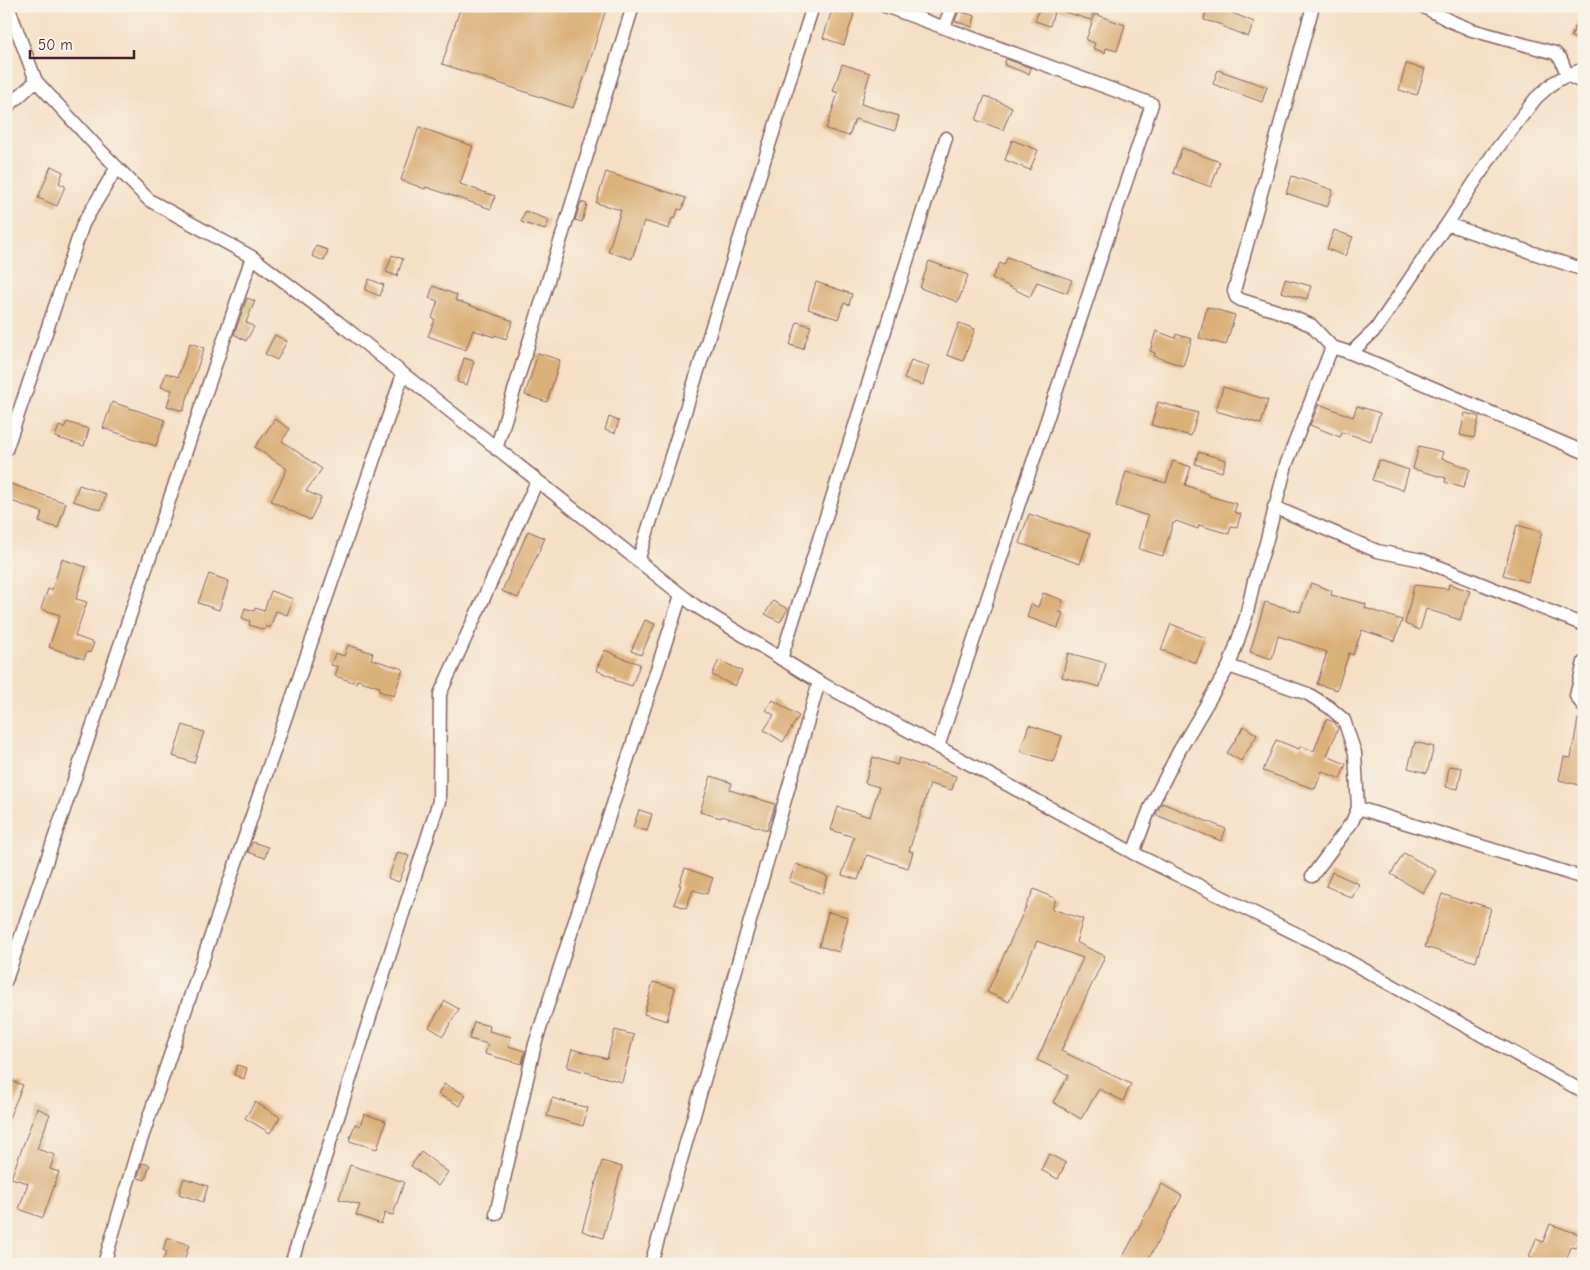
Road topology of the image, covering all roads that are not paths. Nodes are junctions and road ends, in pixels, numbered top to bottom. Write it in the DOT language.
graph roads {
  1 [pos="8,6"];
  2 [pos="634,6"];
  3 [pos="813,6"];
  4 [pos="885,6"];
  5 [pos="952,6"];
  6 [pos="1313,6"];
  7 [pos="1422,6"];
  8 [pos="944,27"];
  9 [pos="1584,69"];
  10 [pos="1567,75"];
  11 [pos="36,81"];
  12 [pos="1584,83"];
  13 [pos="6,108"];
  14 [pos="946,138"];
  15 [pos="117,168"];
  16 [pos="1447,224"];
  17 [pos="252,257"];
  18 [pos="1584,270"];
  19 [pos="1332,347"];
  20 [pos="1351,353"];
  21 [pos="403,374"];
  22 [pos="496,449"];
  23 [pos="6,450"];
  24 [pos="1584,452"];
  25 [pos="536,481"];
  26 [pos="1274,507"];
  27 [pos="638,561"];
  28 [pos="681,595"];
  29 [pos="1584,625"];
  30 [pos="781,659"];
  31 [pos="1584,662"];
  32 [pos="1229,666"];
  33 [pos="819,682"];
  34 [pos="1584,707"];
  35 [pos="938,746"];
  36 [pos="1358,808"];
  37 [pos="1133,853"];
  38 [pos="1312,876"];
  39 [pos="1584,878"];
  40 [pos="6,980"];
  41 [pos="1584,1092"];
  42 [pos="496,1214"];
  43 [pos="104,1264"];
  44 [pos="291,1264"];
  45 [pos="651,1264"];
  1 -- 11 [label="street"];
  2 -- 22 [label="street"];
  3 -- 27 [label="street"];
  4 -- 8 [label="street"];
  5 -- 8 [label="street"];
  6 -- 19 [label="street"];
  7 -- 10 [label="street"];
  8 -- 35 [label="street"];
  9 -- 10 [label="street"];
  10 -- 12 [label="street"];
  10 -- 16 [label="street"];
  11 -- 13 [label="street"];
  11 -- 15 [label="street"];
  14 -- 30 [label="street"];
  15 -- 17 [label="street"];
  15 -- 23 [label="street"];
  16 -- 18 [label="street"];
  16 -- 20 [label="street"];
  17 -- 21 [label="street"];
  17 -- 40 [label="street"];
  19 -- 20 [label="street"];
  19 -- 26 [label="street"];
  20 -- 24 [label="street"];
  21 -- 22 [label="street"];
  21 -- 43 [label="street"];
  22 -- 25 [label="street"];
  25 -- 27 [label="street"];
  25 -- 44 [label="street"];
  26 -- 29 [label="street"];
  26 -- 32 [label="street"];
  27 -- 28 [label="street"];
  28 -- 30 [label="street"];
  28 -- 42 [label="street"];
  30 -- 33 [label="street"];
  31 -- 34 [label="street"];
  32 -- 36 [label="street"];
  32 -- 37 [label="street"];
  33 -- 35 [label="street"];
  33 -- 45 [label="street"];
  35 -- 37 [label="street"];
  36 -- 38 [label="street"];
  36 -- 39 [label="street"];
  37 -- 41 [label="street"];
}
